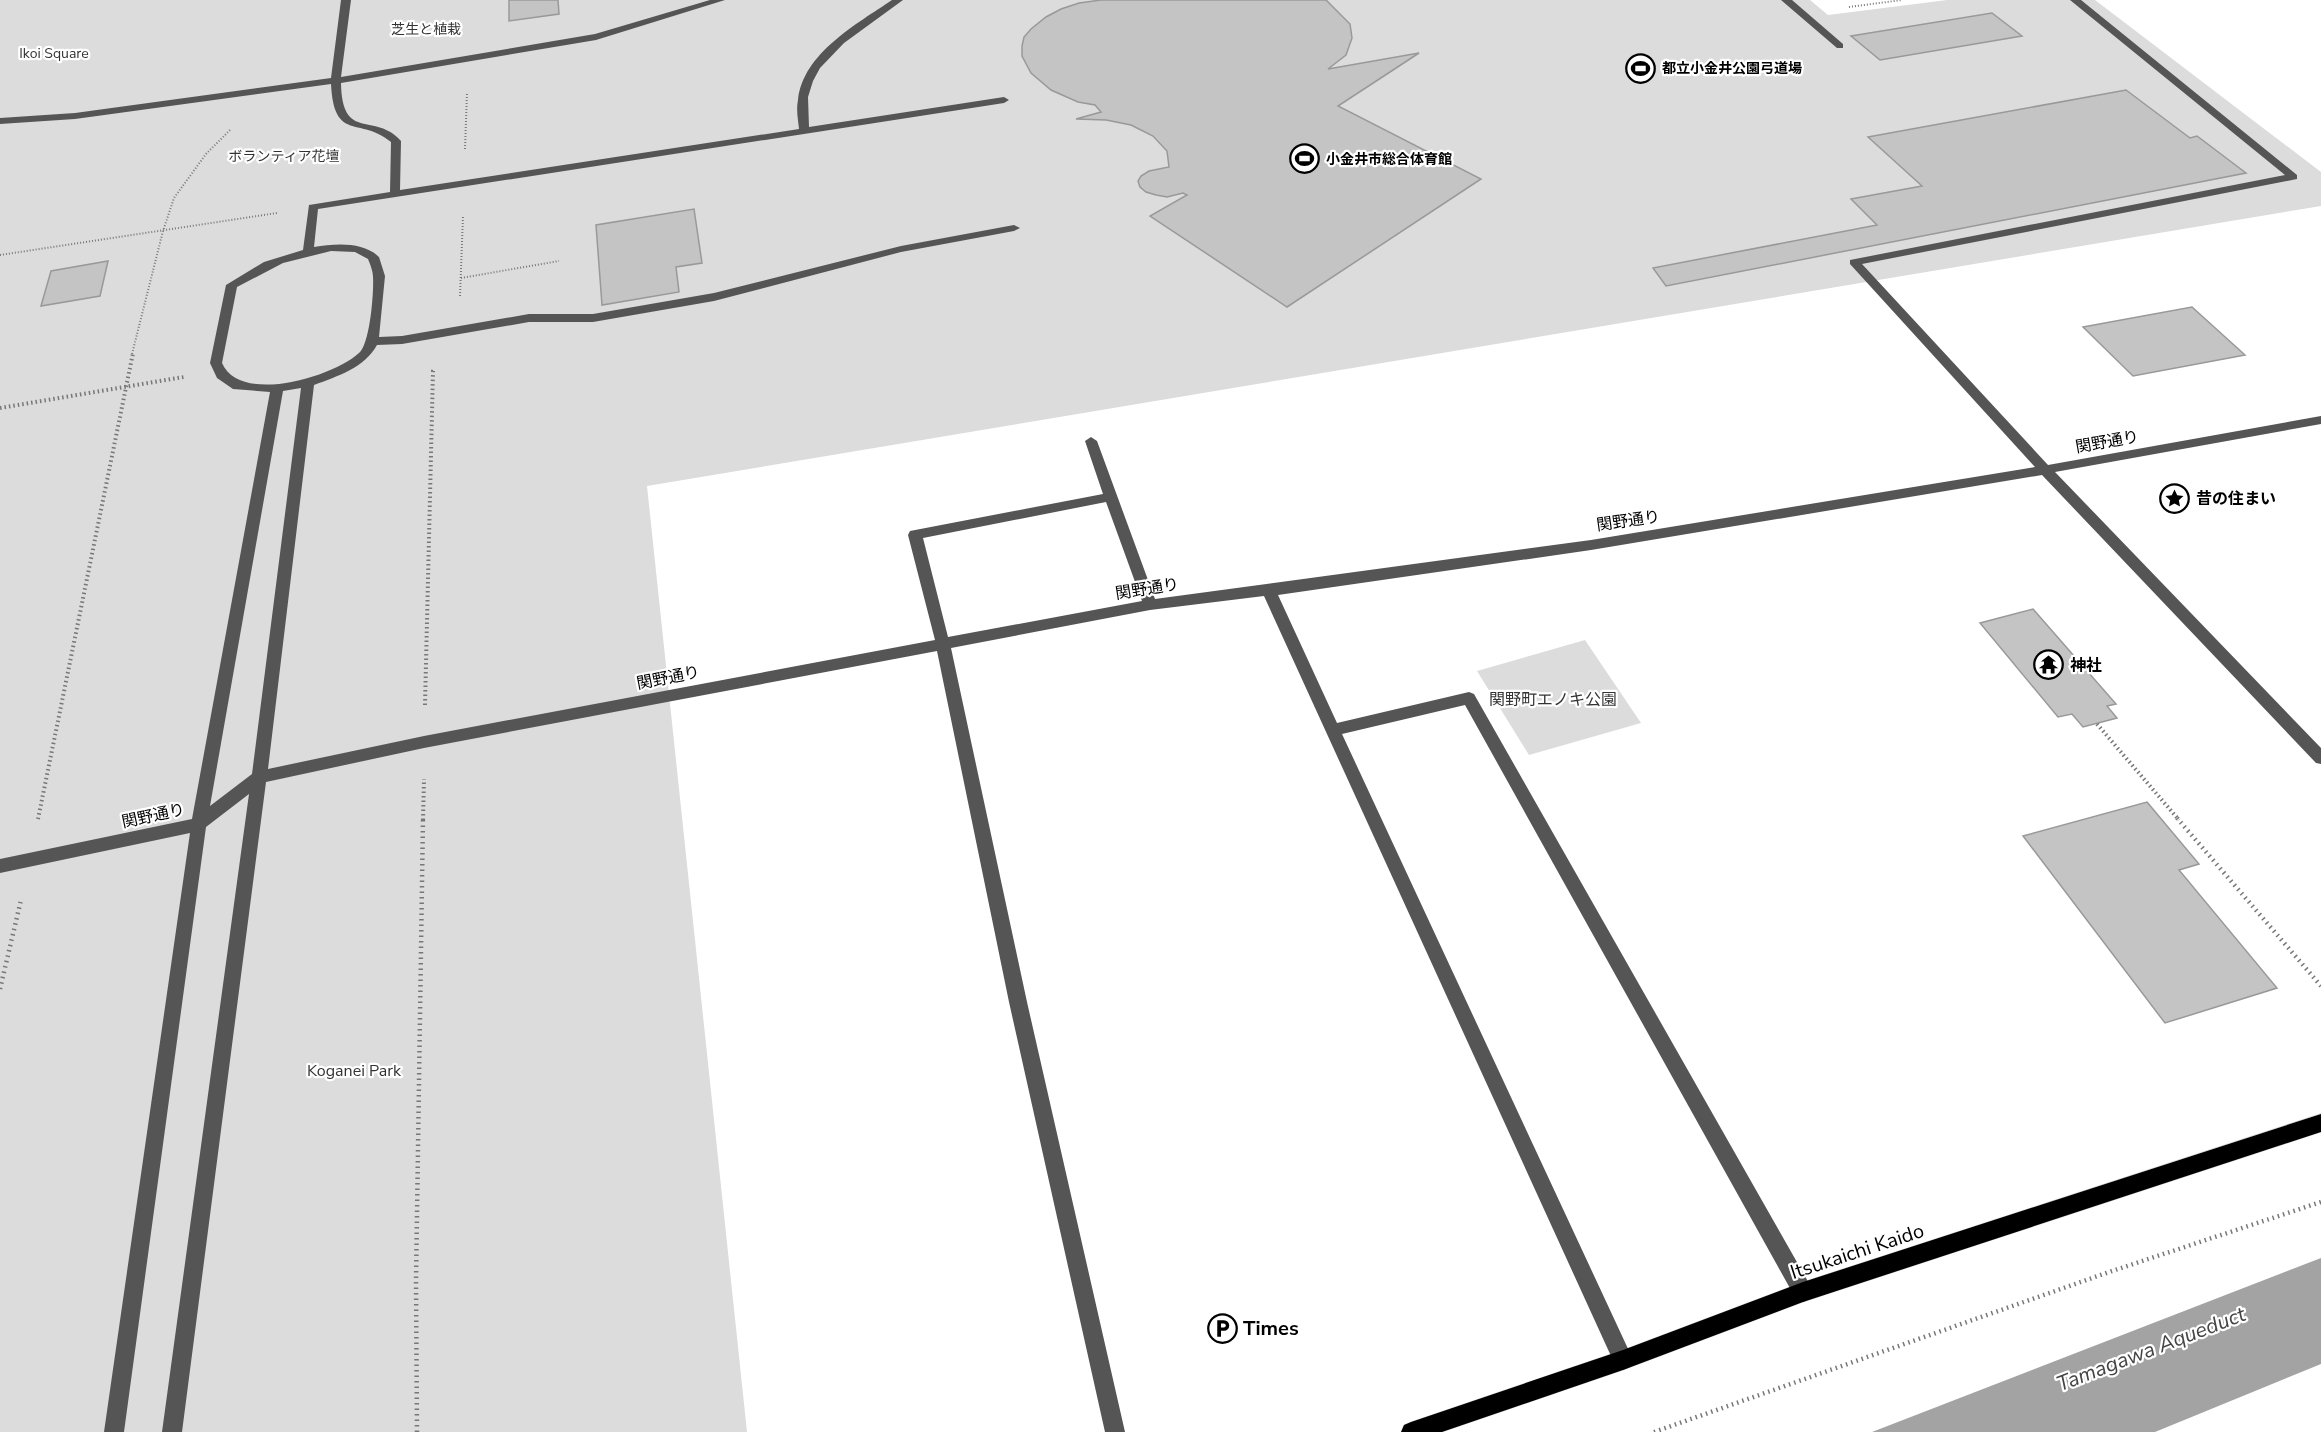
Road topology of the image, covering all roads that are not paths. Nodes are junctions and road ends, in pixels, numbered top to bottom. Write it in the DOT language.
graph roads {
  1 [pos="346,0"];
  2 [pos="720,0"];
  3 [pos="898,0"];
  4 [pos="1786,0"];
  5 [pos="2075,0"];
  6 [pos="1840,46"];
  7 [pos="335,80"];
  8 [pos="1004,100"];
  9 [pos="0,121"];
  10 [pos="804,130"];
  11 [pos="395,194"];
  12 [pos="1014,228"];
  13 [pos="308,251"];
  14 [pos="373,341"];
  15 [pos="308,383"];
  16 [pos="277,388"];
  17 [pos="2321,420"];
  18 [pos="1091,441"];
  19 [pos="2045,470"];
  20 [pos="1110,497"];
  21 [pos="1269,591"];
  22 [pos="1150,605"];
  23 [pos="943,644"];
  24 [pos="1332,730"];
  25 [pos="2321,758"];
  26 [pos="259,777"];
  27 [pos="199,824"];
  28 [pos="0,866"];
  29 [pos="2321,1123"];
  30 [pos="1803,1292"];
  31 [pos="1623,1360"];
  32 [pos="114,1432"];
  33 [pos="172,1432"];
  34 [pos="1115,1432"];
  35 [pos="1411,1432"];
  1 -- 7 [label="street"];
  2 -- 7 [label="street"];
  3 -- 10 [label="street"];
  4 -- 6 [label="street"];
  5 -- 19 [label="street"];
  7 -- 9 [label="street"];
  7 -- 11 [label="street"];
  8 -- 10 [label="street"];
  10 -- 11 [label="street"];
  11 -- 13 [label="street"];
  12 -- 14 [label="street"];
  13 -- 14 [label="street"];
  13 -- 16 [label="street"];
  14 -- 15 [label="street"];
  15 -- 16 [label="street"];
  15 -- 26 [label="street"];
  16 -- 27 [label="street"];
  17 -- 19 [label="street, 関野通り"];
  18 -- 20 [label="street"];
  19 -- 21 [label="street, 関野通り"];
  19 -- 25 [label="street"];
  20 -- 22 [label="street"];
  20 -- 23 [label="street"];
  21 -- 22 [label="street, 関野通り"];
  21 -- 24 [label="street"];
  22 -- 23 [label="street, 関野通り"];
  23 -- 26 [label="street, 関野通り"];
  23 -- 34 [label="street"];
  24 -- 30 [label="street"];
  24 -- 31 [label="street"];
  26 -- 27 [label="street, 関野通り"];
  26 -- 33 [label="street"];
  27 -- 28 [label="street, 関野通り"];
  27 -- 32 [label="street"];
  29 -- 30 [label="main road, Itsukaichi Kaido"];
  30 -- 31 [label="main road, Itsukaichi Kaido"];
  31 -- 35 [label="main road, Itsukaichi Kaido"];
}
